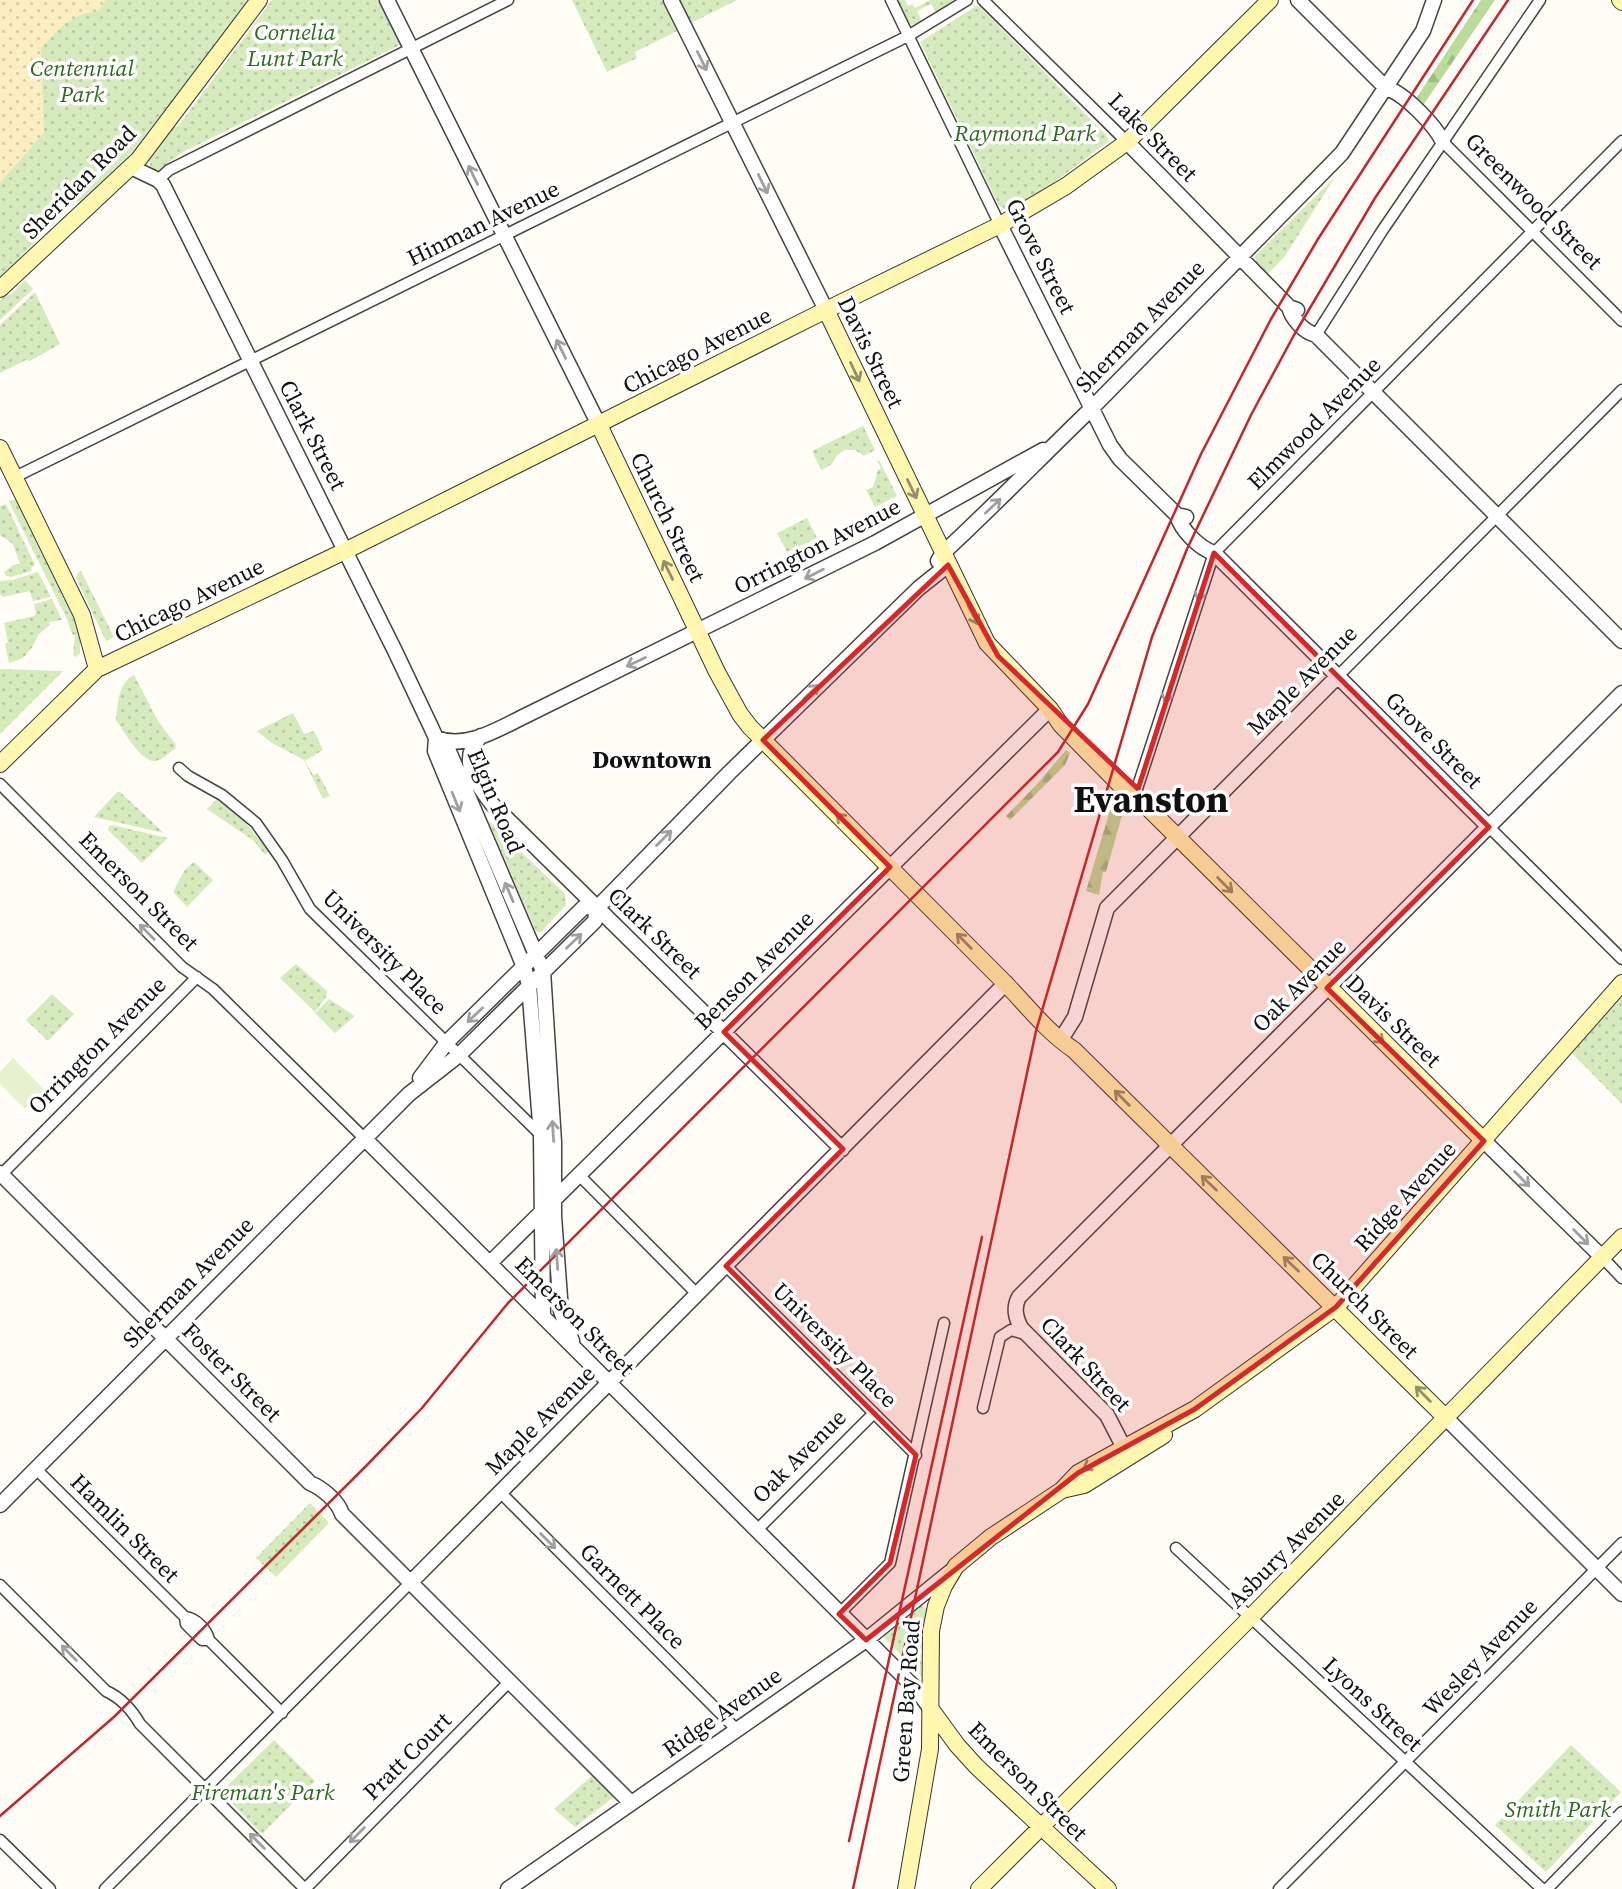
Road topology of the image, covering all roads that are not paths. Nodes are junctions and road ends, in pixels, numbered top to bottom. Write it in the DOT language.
graph roads {
  1 [pos="259,0"];
  2 [pos="387,0"];
  3 [pos="508,0"];
  4 [pos="671,0"];
  5 [pos="891,0"];
  6 [pos="967,0"];
  7 [pos="983,0"];
  8 [pos="1270,0"];
  9 [pos="1298,0"];
  10 [pos="1434,0"];
  11 [pos="1541,0"];
  12 [pos="908,36"];
  13 [pos="410,48"];
  14 [pos="1386,88"];
  15 [pos="733,123"];
  16 [pos="1622,141"];
  17 [pos="1127,142"];
  18 [pos="1443,142"];
  19 [pos="131,167"];
  20 [pos="158,180"];
  21 [pos="1000,226"];
  22 [pos="1531,230"];
  23 [pos="504,236"];
  24 [pos="1239,257"];
  25 [pos="0,289"];
  26 [pos="826,310"];
  27 [pos="1622,321"];
  28 [pos="1317,335"];
  29 [pos="250,360"];
  30 [pos="1622,390"];
  31 [pos="1374,392"];
  32 [pos="1092,408"];
  33 [pos="598,425"];
  34 [pos="1051,446"];
  35 [pos="0,448"];
  36 [pos="15,477"];
  37 [pos="925,516"];
  38 [pos="1497,516"];
  39 [pos="345,551"];
  40 [pos="1214,553"];
  41 [pos="946,559"];
  42 [pos="698,632"];
  43 [pos="1622,641"];
  44 [pos="97,669"];
  45 [pos="1338,676"];
  46 [pos="1622,693"];
  47 [pos="1050,709"];
  48 [pos="481,736"];
  49 [pos="440,740"];
  50 [pos="763,740"];
  51 [pos="0,764"];
  52 [pos="179,768"];
  53 [pos="0,784"];
  54 [pos="1136,795"];
  55 [pos="1489,827"];
  56 [pos="1177,836"];
  57 [pos="890,867"];
  58 [pos="616,887"];
  59 [pos="582,893"];
  60 [pos="597,908"];
  61 [pos="537,954"];
  62 [pos="1622,959"];
  63 [pos="524,967"];
  64 [pos="543,971"];
  65 [pos="197,977"];
  66 [pos="1006,983"];
  67 [pos="1622,984"];
  68 [pos="529,985"];
  69 [pos="1327,988"];
  70 [pos="724,1032"];
  71 [pos="1065,1033"];
  72 [pos="447,1042"];
  73 [pos="1074,1050"];
  74 [pos="459,1055"];
  75 [pos="409,1094"];
  76 [pos="541,1135"];
  77 [pos="364,1138"];
  78 [pos="1484,1141"];
  79 [pos="1170,1146"];
  80 [pos="842,1149"];
  81 [pos="0,1175"];
  82 [pos="579,1175"];
  83 [pos="555,1199"];
  84 [pos="542,1212"];
  85 [pos="1622,1237"];
  86 [pos="1602,1257"];
  87 [pos="490,1263"];
  88 [pos="726,1266"];
  89 [pos="1622,1278"];
  90 [pos="697,1294"];
  91 [pos="1336,1307"];
  92 [pos="1016,1312"];
  93 [pos="543,1317"];
  94 [pos="944,1323"];
  95 [pos="1026,1334"];
  96 [pos="164,1337"];
  97 [pos="576,1349"];
  98 [pos="610,1383"];
  99 [pos="983,1408"];
  100 [pos="1195,1409"];
  101 [pos="874,1413"];
  102 [pos="1446,1418"];
  103 [pos="1123,1446"];
  104 [pos="916,1455"];
  105 [pos="36,1469"];
  106 [pos="1111,1469"];
  107 [pos="1062,1490"];
  108 [pos="500,1492"];
  109 [pos="0,1504"];
  110 [pos="756,1531"];
  111 [pos="1622,1543"];
  112 [pos="1176,1548"];
  113 [pos="956,1566"];
  114 [pos="1597,1569"];
  115 [pos="410,1583"];
  116 [pos="0,1585"];
  117 [pos="1622,1594"];
  118 [pos="839,1614"];
  119 [pos="1249,1618"];
  120 [pos="866,1640"];
  121 [pos="509,1682"];
  122 [pos="930,1708"];
  123 [pos="282,1713"];
  124 [pos="736,1730"];
  125 [pos="1406,1763"];
  126 [pos="204,1789"];
  127 [pos="631,1803"];
  128 [pos="1622,1812"];
  129 [pos="1040,1828"];
  130 [pos="0,1840"];
  131 [pos="50,1889"];
  132 [pos="105,1889"];
  133 [pos="305,1889"];
  134 [pos="509,1889"];
  135 [pos="906,1889"];
  136 [pos="979,1889"];
  137 [pos="1108,1889"];
  138 [pos="1279,1889"];
  139 [pos="1545,1889"];
  1 -- 19 [label="main road, Sheridan Road"];
  2 -- 13 [label="street, Church Street"];
  3 -- 13 [label="street"];
  4 -- 15 [label="street, Davis Street, one-way"];
  5 -- 12 [label="street, Grove Street"];
  6 -- 12 [label="street, Hinman Avenue"];
  7 -- 17 [label="street, Lake Street"];
  8 -- 17 [label="main road, Chicago Avenue"];
  9 -- 14 [label="street, Greenwood Street"];
  10 -- 14 [label="street, Sherman Avenue"];
  11 -- 18 [label="street"];
  12 -- 15 [label="street, Hinman Avenue"];
  12 -- 21 [label="street, Grove Street"];
  13 -- 20 [label="street"];
  23 -- 13 [label="street, Church Street, one-way"];
  14 -- 18 [label="street, Greenwood Street"];
  14 -- 24 [label="street, Sherman Avenue"];
  15 -- 23 [label="street, Hinman Avenue"];
  15 -- 26 [label="street, Davis Street, one-way"];
  16 -- 22 [label="street, Elmwood Avenue"];
  17 -- 21 [label="main road, Chicago Avenue"];
  17 -- 24 [label="street, Lake Street"];
  18 -- 22 [label="street, Greenwood Street"];
  18 -- 28 [label="street"];
  19 -- 20 [label="street"];
  19 -- 25 [label="main road, Sheridan Road"];
  20 -- 29 [label="street, Clark Street"];
  21 -- 26 [label="main road, Chicago Avenue"];
  21 -- 32 [label="street, Grove Street"];
  22 -- 27 [label="street, Greenwood Street"];
  22 -- 31 [label="street, Elmwood Avenue"];
  23 -- 29 [label="street, Hinman Avenue"];
  33 -- 23 [label="street, Church Street, one-way"];
  24 -- 28 [label="street, Lake Street"];
  24 -- 32 [label="street, Sherman Avenue"];
  26 -- 33 [label="main road, Chicago Avenue"];
  26 -- 37 [label="main road, Davis Street, one-way"];
  28 -- 31 [label="street, Lake Street"];
  29 -- 36 [label="street, Hinman Avenue"];
  29 -- 39 [label="street, Clark Street"];
  30 -- 38 [label="street, Maple Avenue"];
  31 -- 38 [label="street, Lake Street"];
  31 -- 40 [label="street, Elmwood Avenue"];
  32 -- 34 [label="street, Sherman Avenue"];
  32 -- 40 [label="street, Grove Street"];
  33 -- 39 [label="main road, Chicago Avenue"];
  42 -- 33 [label="main road, Church Street, one-way"];
  34 -- 37 [label="street, Orrington Avenue"];
  41 -- 34 [label="street, Sherman Avenue, one-way"];
  35 -- 36 [label="main road"];
  36 -- 44 [label="main road"];
  37 -- 41 [label="main road, Davis Street"];
  37 -- 42 [label="street, Orrington Avenue, one-way"];
  38 -- 43 [label="street, Lake Street"];
  38 -- 45 [label="street, Maple Avenue"];
  39 -- 44 [label="main road, Chicago Avenue"];
  39 -- 49 [label="street, Clark Street"];
  40 -- 45 [label="street, Grove Street"];
  40 -- 54 [label="street, Elmwood Avenue, one-way"];
  41 -- 47 [label="main road, Davis Street, one-way"];
  50 -- 41 [label="street, Sherman Avenue, one-way"];
  42 -- 48 [label="street, Orrington Avenue, one-way"];
  42 -- 50 [label="main road, Church Street"];
  44 -- 51 [label="main road"];
  45 -- 55 [label="street, Grove Street"];
  45 -- 56 [label="street, Maple Avenue"];
  46 -- 55 [label="street, Oak Avenue"];
  47 -- 54 [label="main road, Davis Street"];
  47 -- 57 [label="street, Benson Avenue"];
  48 -- 49 [label="street, Orrington Avenue"];
  48 -- 59 [label="street, Clark Street"];
  61 -- 49 [label="street, Elgin Road, one-way"];
  49 -- 63 [label="street, Elgin Road, one-way"];
  57 -- 50 [label="main road, Church Street, one-way"];
  58 -- 50 [label="street, Sherman Avenue, one-way"];
  52 -- 72 [label="street, University Place"];
  65 -- 53 [label="street, Emerson Street, one-way"];
  54 -- 56 [label="main road, Davis Street"];
  55 -- 62 [label="street, Grove Street"];
  55 -- 69 [label="street, Oak Avenue"];
  56 -- 69 [label="main road, Davis Street, one-way"];
  56 -- 71 [label="street, Maple Avenue"];
  66 -- 57 [label="main road, Church Street, one-way"];
  57 -- 70 [label="street, Benson Avenue"];
  58 -- 59 [label="street"];
  58 -- 60 [label="street, Sherman Avenue"];
  59 -- 60 [label="street, Clark Street"];
  60 -- 61 [label="street, Sherman Avenue"];
  64 -- 60 [label="street, Sherman Avenue, one-way"];
  60 -- 70 [label="street, Clark Street"];
  61 -- 63 [label="street, Sherman Avenue"];
  61 -- 64 [label="street, Elgin Road"];
  63 -- 68 [label="street, Elgin Road"];
  63 -- 72 [label="street, Sherman Avenue, one-way"];
  64 -- 68 [label="street, Sherman Avenue"];
  83 -- 64 [label="street, Elgin Road, one-way"];
  65 -- 77 [label="street, Emerson Street"];
  65 -- 81 [label="street, Orrington Avenue"];
  66 -- 71 [label="main road, Church Street"];
  66 -- 73 [label="main road, Church Street"];
  66 -- 80 [label="street, Maple Avenue"];
  67 -- 78 [label="main road, Ridge Avenue"];
  68 -- 74 [label="street, Sherman Avenue"];
  68 -- 76 [label="street, Elgin Road"];
  69 -- 78 [label="main road, Davis Street, one-way"];
  69 -- 79 [label="street, Oak Avenue"];
  70 -- 80 [label="street, Clark Street"];
  70 -- 82 [label="street, Benson Avenue"];
  71 -- 73 [label="main road, Church Street"];
  72 -- 74 [label="street, University Place"];
  72 -- 75 [label="street, Sherman Avenue"];
  79 -- 73 [label="main road, Church Street, one-way"];
  74 -- 75 [label="street, Sherman Avenue"];
  74 -- 76 [label="street, University Place"];
  75 -- 77 [label="street, Sherman Avenue"];
  76 -- 84 [label="street, Elgin Road"];
  77 -- 87 [label="street, Emerson Street"];
  77 -- 96 [label="street, Sherman Avenue"];
  78 -- 86 [label="street, Davis Street, one-way"];
  78 -- 91 [label="main road, Ridge Avenue"];
  91 -- 79 [label="main road, Church Street, one-way"];
  79 -- 92 [label="street, Oak Avenue"];
  80 -- 88 [label="street, Maple Avenue"];
  81 -- 96 [label="street, Foster Street"];
  82 -- 83 [label="street, Benson Avenue"];
  82 -- 90 [label="street"];
  83 -- 84 [label="street, Benson Avenue"];
  97 -- 83 [label="street, Elgin Road, one-way"];
  84 -- 87 [label="street, Benson Avenue"];
  84 -- 93 [label="street, Elgin Road"];
  85 -- 86 [label="main road, Asbury Avenue"];
  86 -- 89 [label="street, Davis Street"];
  86 -- 102 [label="main road, Asbury Avenue"];
  87 -- 93 [label="street, Emerson Street"];
  88 -- 90 [label="street, Maple Avenue"];
  88 -- 101 [label="street, University Place"];
  90 -- 98 [label="street, Maple Avenue"];
  91 -- 100 [label="main road, Ridge Avenue"];
  102 -- 91 [label="main road, Church Street, one-way"];
  92 -- 95 [label="street, Clark Street"];
  93 -- 97 [label="street, Emerson Street"];
  94 -- 104 [label="street"];
  95 -- 99 [label="street"];
  95 -- 103 [label="street, Clark Street"];
  96 -- 105 [label="street, Sherman Avenue"];
  96 -- 115 [label="street, Foster Street"];
  97 -- 98 [label="street, Emerson Street"];
  98 -- 108 [label="street, Maple Avenue"];
  98 -- 110 [label="street, Emerson Street"];
  100 -- 103 [label="main road, Ridge Avenue"];
  100 -- 106 [label="main road, Ridge Avenue"];
  101 -- 104 [label="street, University Place"];
  101 -- 110 [label="street, Oak Avenue"];
  102 -- 114 [label="street, Church Street"];
  102 -- 119 [label="main road, Asbury Avenue"];
  103 -- 106 [label="main road"];
  103 -- 107 [label="main road, Ridge Avenue, one-way"];
  104 -- 118 [label="street"];
  105 -- 109 [label="street, Sherman Avenue"];
  105 -- 123 [label="street, Hamlin Street"];
  106 -- 107 [label="main road, Ridge Avenue"];
  107 -- 113 [label="main road, Green Bay Road"];
  108 -- 115 [label="street, Maple Avenue"];
  108 -- 124 [label="street, Garnett Place, one-way"];
  110 -- 118 [label="street, Emerson Street"];
  111 -- 114 [label="street, Wesley Avenue"];
  112 -- 119 [label="street, Lyons Street"];
  113 -- 120 [label="street, Ridge Avenue"];
  113 -- 122 [label="main road, Green Bay Road"];
  114 -- 117 [label="street, Church Street"];
  114 -- 125 [label="street, Wesley Avenue"];
  115 -- 121 [label="street, Foster Street"];
  115 -- 123 [label="street, Maple Avenue"];
  126 -- 116 [label="street, one-way"];
  118 -- 120 [label="street, Emerson Street"];
  119 -- 125 [label="street, Lyons Street"];
  119 -- 129 [label="main road, Asbury Avenue"];
  120 -- 122 [label="street, Emerson Street"];
  120 -- 124 [label="street, Ridge Avenue"];
  121 -- 127 [label="street, Foster Street"];
  121 -- 133 [label="street, Pratt Court, one-way"];
  122 -- 129 [label="main road, Emerson Street"];
  122 -- 135 [label="main road, Green Bay Road"];
  123 -- 126 [label="street, Maple Avenue"];
  124 -- 127 [label="street, Ridge Avenue"];
  125 -- 138 [label="street, Wesley Avenue"];
  125 -- 139 [label="street, Lyons Street"];
  126 -- 132 [label="street, Maple Avenue"];
  133 -- 126 [label="street, one-way"];
  127 -- 134 [label="street, Ridge Avenue"];
  128 -- 139 [label="street"];
  129 -- 136 [label="main road, Asbury Avenue"];
  129 -- 137 [label="main road, Emerson Street"];
  130 -- 131 [label="street"];
}
